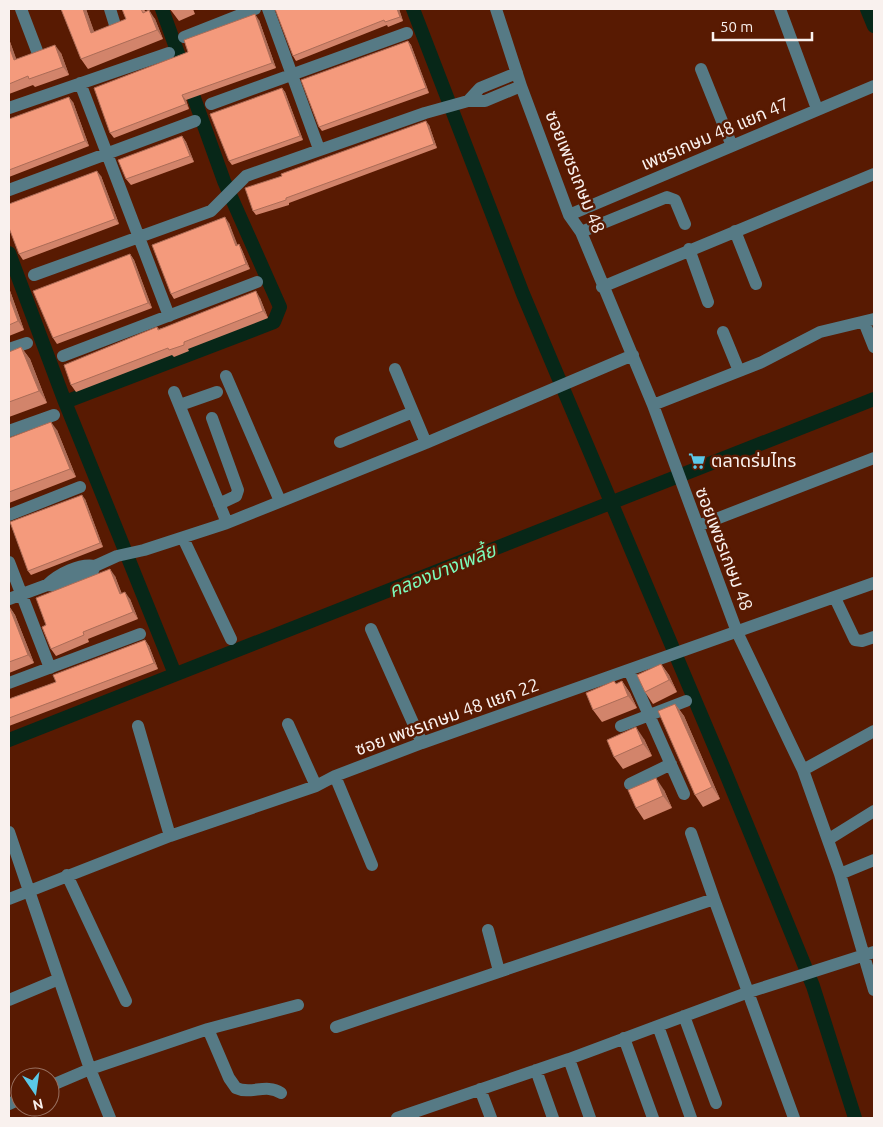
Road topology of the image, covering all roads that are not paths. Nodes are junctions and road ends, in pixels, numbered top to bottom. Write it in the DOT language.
graph roads {
  1 [pos="21,9"];
  2 [pos="110,9"];
  3 [pos="254,9"];
  4 [pos="268,9"];
  5 [pos="780,9"];
  6 [pos="500,10"];
  7 [pos="116,25"];
  8 [pos="407,33"];
  9 [pos="184,37"];
  10 [pos="37,51"];
  11 [pos="169,53"];
  12 [pos="701,69"];
  13 [pos="517,73"];
  14 [pos="292,74"];
  15 [pos="80,83"];
  16 [pos="521,86"];
  17 [pos="874,86"];
  18 [pos="468,100"];
  19 [pos="211,104"];
  20 [pos="9,108"];
  21 [pos="817,109"];
  22 [pos="195,121"];
  23 [pos="732,146"];
  24 [pos="319,149"];
  25 [pos="107,154"];
  26 [pos="874,174"];
  27 [pos="9,190"];
  28 [pos="570,215"];
  29 [pos="684,224"];
  30 [pos="735,231"];
  31 [pos="580,232"];
  32 [pos="139,237"];
  33 [pos="690,249"];
  34 [pos="34,275"];
  35 [pos="257,282"];
  36 [pos="756,284"];
  37 [pos="602,287"];
  38 [pos="708,302"];
  39 [pos="169,316"];
  40 [pos="869,320"];
  41 [pos="723,332"];
  42 [pos="27,343"];
  43 [pos="874,347"];
  44 [pos="9,350"];
  45 [pos="633,355"];
  46 [pos="63,356"];
  47 [pos="395,369"];
  48 [pos="739,371"];
  49 [pos="226,376"];
  50 [pos="174,392"];
  51 [pos="217,392"];
  52 [pos="180,405"];
  53 [pos="653,405"];
  54 [pos="413,412"];
  55 [pos="54,415"];
  56 [pos="212,418"];
  57 [pos="9,431"];
  58 [pos="340,442"];
  59 [pos="426,443"];
  60 [pos="874,458"];
  61 [pos="80,487"];
  62 [pos="280,501"];
  63 [pos="219,504"];
  64 [pos="9,514"];
  65 [pos="227,523"];
  66 [pos="698,526"];
  67 [pos="183,538"];
  68 [pos="9,562"];
  69 [pos="874,583"];
  70 [pos="22,594"];
  71 [pos="835,598"];
  72 [pos="9,599"];
  73 [pos="371,629"];
  74 [pos="738,632"];
  75 [pos="140,634"];
  76 [pos="874,637"];
  77 [pos="231,639"];
  78 [pos="50,668"];
  79 [pos="629,670"];
  80 [pos="9,683"];
  81 [pos="686,702"];
  82 [pos="649,715"];
  83 [pos="288,724"];
  84 [pos="138,726"];
  85 [pos="621,726"];
  86 [pos="874,731"];
  87 [pos="422,743"];
  88 [pos="671,764"];
  89 [pos="803,770"];
  90 [pos="335,776"];
  91 [pos="630,784"];
  92 [pos="316,786"];
  93 [pos="684,794"];
  94 [pos="874,811"];
  95 [pos="9,832"];
  96 [pos="691,833"];
  97 [pos="170,836"];
  98 [pos="829,839"];
  99 [pos="874,860"];
  100 [pos="372,865"];
  101 [pos="840,874"];
  102 [pos="67,875"];
  103 [pos="30,890"];
  104 [pos="9,898"];
  105 [pos="714,899"];
  106 [pos="488,930"];
  107 [pos="870,954"];
  108 [pos="499,971"];
  109 [pos="59,979"];
  110 [pos="874,990"];
  111 [pos="749,992"];
  112 [pos="9,1000"];
  113 [pos="126,1000"];
  114 [pos="298,1005"];
  115 [pos="684,1016"];
  116 [pos="658,1026"];
  117 [pos="336,1027"];
  118 [pos="208,1029"];
  119 [pos="624,1038"];
  120 [pos="569,1059"];
  121 [pos="90,1069"];
  122 [pos="536,1070"];
  123 [pos="60,1082"];
  124 [pos="480,1089"];
  125 [pos="281,1093"];
  126 [pos="716,1103"];
  127 [pos="425,1114"];
  128 [pos="110,1118"];
  129 [pos="397,1118"];
  130 [pos="490,1118"];
  131 [pos="553,1118"];
  132 [pos="590,1118"];
  133 [pos="652,1118"];
  134 [pos="691,1118"];
  135 [pos="794,1118"];
  1 -- 10 [label="street"];
  2 -- 7 [label="street"];
  3 -- 9 [label="street"];
  4 -- 14 [label="street"];
  5 -- 21 [label="street"];
  6 -- 13 [label="street, ซอยเพชรเกษม 48"];
  8 -- 14 [label="street"];
  11 -- 15 [label="street"];
  12 -- 23 [label="street"];
  13 -- 16 [label="street, ซอยเพชรเกษม 48"];
  13 -- 18 [label="street"];
  14 -- 19 [label="street"];
  14 -- 24 [label="street"];
  15 -- 20 [label="street"];
  15 -- 25 [label="street"];
  16 -- 18 [label="street"];
  16 -- 28 [label="street, ซอยเพชรเกษม 48"];
  17 -- 21 [label="street, เพชรเกษม 48 แยก 47"];
  18 -- 24 [label="street"];
  21 -- 23 [label="street, เพชรเกษม 48 แยก 47"];
  22 -- 25 [label="street"];
  23 -- 28 [label="street, เพชรเกษม 48 แยก 47"];
  24 -- 32 [label="street"];
  25 -- 27 [label="street"];
  25 -- 32 [label="street"];
  26 -- 30 [label="street"];
  28 -- 31 [label="street, ซอยเพชรเกษม 48"];
  29 -- 31 [label="street"];
  30 -- 33 [label="street"];
  30 -- 36 [label="street"];
  31 -- 37 [label="street, ซอยเพชรเกษม 48"];
  32 -- 34 [label="street"];
  32 -- 39 [label="street"];
  33 -- 37 [label="street"];
  33 -- 38 [label="street"];
  35 -- 39 [label="street"];
  37 -- 45 [label="street, ซอยเพชรเกษม 48"];
  39 -- 46 [label="street"];
  40 -- 43 [label="street"];
  40 -- 48 [label="street"];
  41 -- 48 [label="street"];
  42 -- 44 [label="street"];
  45 -- 53 [label="street, ซอยเพชรเกษม 48"];
  45 -- 59 [label="street"];
  47 -- 54 [label="street"];
  48 -- 53 [label="street"];
  49 -- 62 [label="street"];
  50 -- 52 [label="street"];
  51 -- 52 [label="street"];
  52 -- 63 [label="street"];
  53 -- 66 [label="street, ซอยเพชรเกษม 48"];
  54 -- 58 [label="street"];
  54 -- 59 [label="street"];
  55 -- 57 [label="street"];
  56 -- 63 [label="street"];
  59 -- 62 [label="street"];
  60 -- 66 [label="street"];
  61 -- 64 [label="street"];
  62 -- 65 [label="street"];
  63 -- 65 [label="street"];
  65 -- 67 [label="street"];
  66 -- 74 [label="street, ซอยเพชรเกษม 48"];
  67 -- 70 [label="street"];
  67 -- 77 [label="street"];
  68 -- 70 [label="street"];
  69 -- 71 [label="street, ซอย เพชรเกษม 48 แยก 22"];
  70 -- 72 [label="street"];
  70 -- 78 [label="street"];
  71 -- 74 [label="street, ซอย เพชรเกษม 48 แยก 22"];
  71 -- 76 [label="street"];
  73 -- 87 [label="street"];
  74 -- 79 [label="street, ซอย เพชรเกษม 48 แยก 22"];
  74 -- 89 [label="street, ซอยเพชรเกษม 48"];
  75 -- 78 [label="street"];
  78 -- 80 [label="street"];
  79 -- 82 [label="street"];
  79 -- 87 [label="street, ซอย เพชรเกษม 48 แยก 22"];
  81 -- 82 [label="street"];
  82 -- 85 [label="street"];
  82 -- 88 [label="street"];
  83 -- 92 [label="street"];
  84 -- 97 [label="street"];
  86 -- 89 [label="street"];
  87 -- 90 [label="street, ซอย เพชรเกษม 48 แยก 22"];
  88 -- 91 [label="street"];
  88 -- 93 [label="street"];
  89 -- 98 [label="street, ซอยเพชรเกษม 48"];
  90 -- 92 [label="street, ซอย เพชรเกษม 48 แยก 22"];
  90 -- 100 [label="street"];
  92 -- 97 [label="street, ซอย เพชรเกษม 48 แยก 22"];
  94 -- 98 [label="street"];
  95 -- 103 [label="street"];
  96 -- 105 [label="street"];
  97 -- 102 [label="street, ซอย เพชรเกษม 48 แยก 22"];
  98 -- 101 [label="street, ซอยเพชรเกษม 48"];
  99 -- 101 [label="street"];
  101 -- 107 [label="street, ซอยเพชรเกษม 48"];
  102 -- 103 [label="street, ซอย เพชรเกษม 48 แยก 22"];
  102 -- 113 [label="street"];
  103 -- 104 [label="street, ซอย เพชรเกษม 48 แยก 22"];
  103 -- 109 [label="street"];
  105 -- 108 [label="street"];
  105 -- 111 [label="street"];
  106 -- 108 [label="street"];
  107 -- 110 [label="street, ซอยเพชรเกษม 48"];
  107 -- 111 [label="street"];
  108 -- 117 [label="street"];
  109 -- 112 [label="street"];
  109 -- 121 [label="street"];
  111 -- 115 [label="street"];
  111 -- 135 [label="street"];
  114 -- 118 [label="street"];
  115 -- 116 [label="street"];
  115 -- 126 [label="street"];
  116 -- 119 [label="street"];
  116 -- 134 [label="street"];
  118 -- 121 [label="street"];
  118 -- 125 [label="street"];
  119 -- 120 [label="street"];
  119 -- 133 [label="street"];
  120 -- 122 [label="street"];
  120 -- 132 [label="street"];
  121 -- 123 [label="street"];
  121 -- 128 [label="street"];
  122 -- 124 [label="street"];
  122 -- 131 [label="street"];
  124 -- 127 [label="street"];
  124 -- 130 [label="street"];
  127 -- 129 [label="street"];
}
